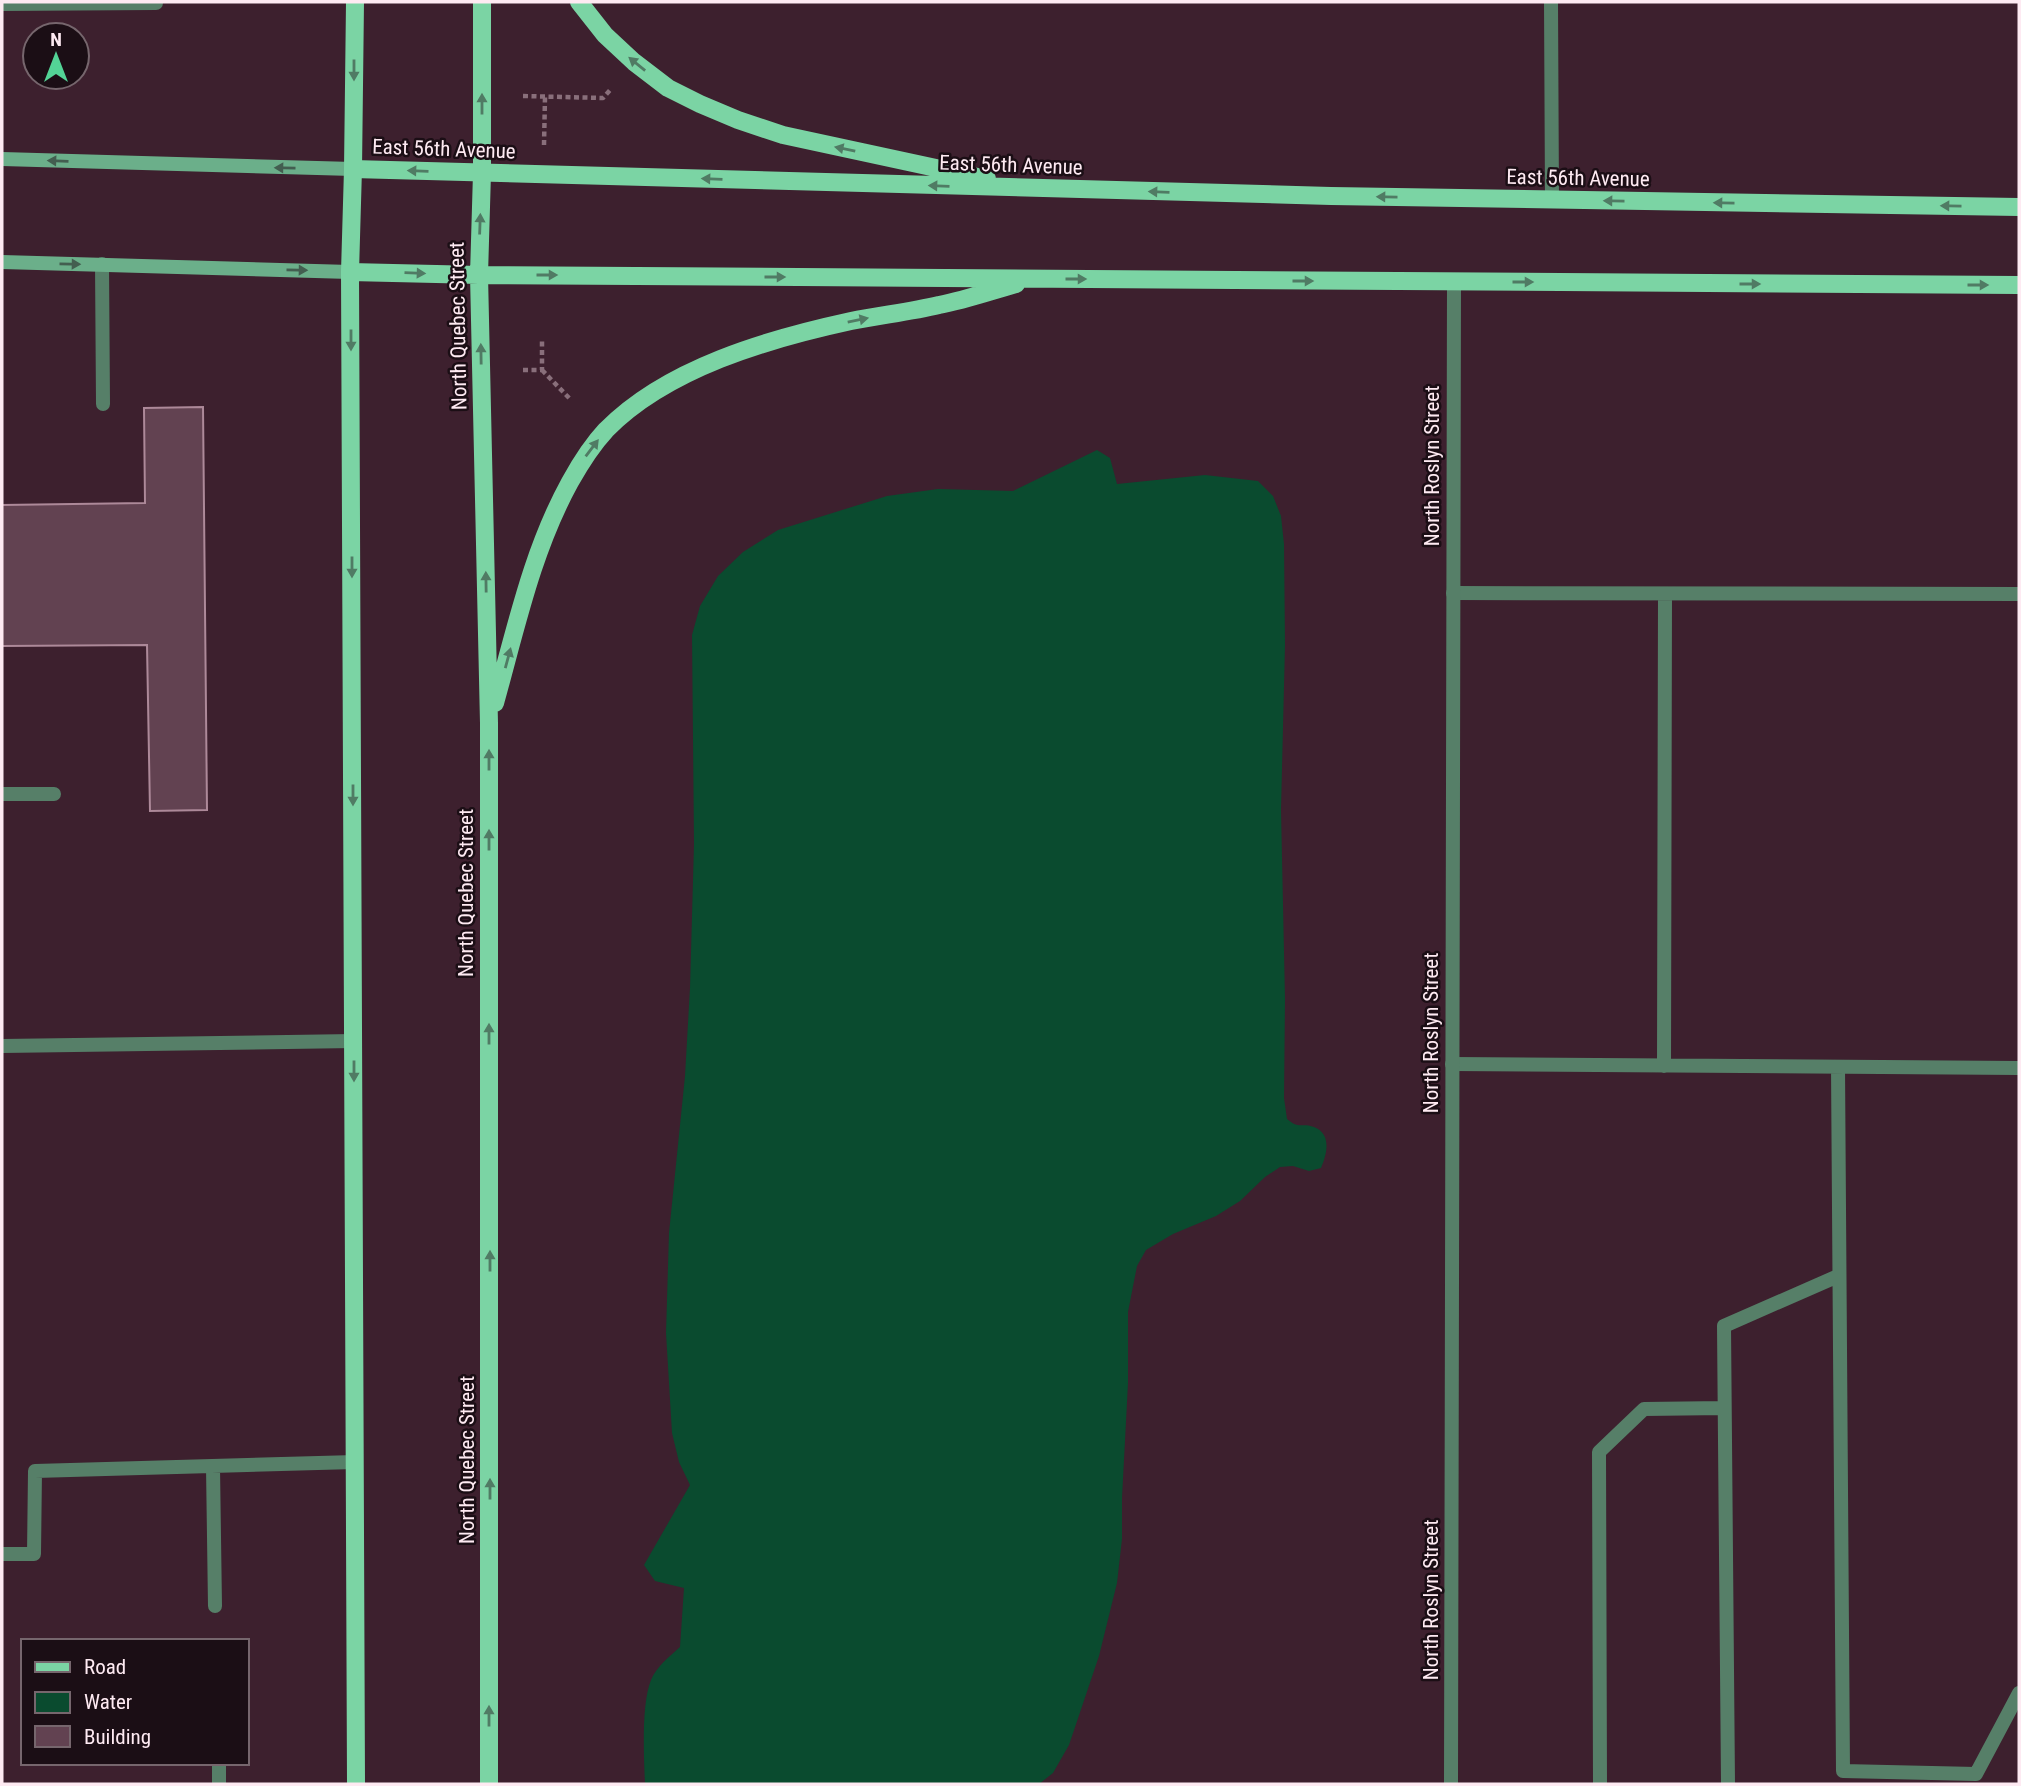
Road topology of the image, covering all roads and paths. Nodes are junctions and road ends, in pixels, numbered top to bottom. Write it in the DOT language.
graph roads {
  1 [pos="355,2"];
  2 [pos="482,2"];
  3 [pos="579,2"];
  4 [pos="1551,2"];
  5 [pos="156,3"];
  6 [pos="2,4"];
  7 [pos="612,88"];
  8 [pos="523,96"];
  9 [pos="545,97"];
  10 [pos="544,145"];
  11 [pos="2,159"];
  12 [pos="354,169"];
  13 [pos="482,173"];
  14 [pos="1032,188"];
  15 [pos="1552,200"];
  16 [pos="2019,207"];
  17 [pos="2,262"];
  18 [pos="102,264"];
  19 [pos="350,272"];
  20 [pos="479,275"];
  21 [pos="1036,279"];
  22 [pos="1454,282"];
  23 [pos="2019,285"];
  24 [pos="542,338"];
  25 [pos="523,370"];
  26 [pos="542,370"];
  27 [pos="570,400"];
  28 [pos="103,404"];
  29 [pos="1453,593"];
  30 [pos="1665,594"];
  31 [pos="2019,594"];
  32 [pos="489,723"];
  33 [pos="2,794"];
  34 [pos="54,794"];
  35 [pos="354,1041"];
  36 [pos="2,1046"];
  37 [pos="1452,1064"];
  38 [pos="1664,1066"];
  39 [pos="1838,1067"];
  40 [pos="2019,1068"];
  41 [pos="1838,1276"];
  42 [pos="1724,1408"];
  43 [pos="355,1462"];
  44 [pos="213,1467"];
  45 [pos="2,1554"];
  46 [pos="215,1606"];
  47 [pos="2019,1693"];
  48 [pos="219,1765"];
  49 [pos="1843,1778"];
  50 [pos="219,1784"];
  51 [pos="356,1784"];
  52 [pos="489,1784"];
  53 [pos="1451,1784"];
  54 [pos="1600,1784"];
  55 [pos="1728,1784"];
  1 -- 12 [label="main road, one-way"];
  13 -- 2 [label="main road, North Quebec Street, one-way"];
  14 -- 3 [label="main road, one-way"];
  4 -- 15 [label="street"];
  5 -- 6 [label="street"];
  7 -- 9 [label="path"];
  8 -- 9 [label="path"];
  9 -- 10 [label="path"];
  12 -- 11 [label="main road, East 56th Avenue, one-way"];
  13 -- 12 [label="main road, East 56th Avenue, one-way"];
  12 -- 19 [label="main road"];
  14 -- 13 [label="main road, East 56th Avenue, one-way"];
  20 -- 13 [label="main road, North Quebec Street, one-way"];
  15 -- 14 [label="main road, East 56th Avenue, one-way"];
  16 -- 15 [label="main road, East 56th Avenue, one-way"];
  17 -- 18 [label="main road, one-way"];
  18 -- 19 [label="main road, one-way"];
  18 -- 28 [label="street"];
  19 -- 20 [label="main road, one-way"];
  19 -- 35 [label="main road, one-way"];
  20 -- 21 [label="main road, one-way"];
  32 -- 20 [label="main road, North Quebec Street, one-way"];
  21 -- 22 [label="main road, one-way"];
  32 -- 21 [label="main road, one-way"];
  22 -- 23 [label="main road, one-way"];
  22 -- 29 [label="street, North Roslyn Street"];
  24 -- 26 [label="path"];
  25 -- 26 [label="path"];
  26 -- 27 [label="path"];
  29 -- 30 [label="street"];
  29 -- 37 [label="street, North Roslyn Street"];
  30 -- 31 [label="street"];
  30 -- 38 [label="street"];
  52 -- 32 [label="main road, North Quebec Street, one-way"];
  33 -- 34 [label="street"];
  35 -- 36 [label="street"];
  35 -- 43 [label="main road, one-way"];
  37 -- 38 [label="street"];
  37 -- 53 [label="street, North Roslyn Street"];
  38 -- 39 [label="street"];
  39 -- 40 [label="street"];
  39 -- 41 [label="street"];
  41 -- 42 [label="street"];
  41 -- 49 [label="street"];
  42 -- 54 [label="street"];
  42 -- 55 [label="street"];
  43 -- 44 [label="street"];
  43 -- 51 [label="main road"];
  44 -- 45 [label="street"];
  44 -- 46 [label="street"];
  47 -- 49 [label="street"];
  48 -- 50 [label="street"];
}
